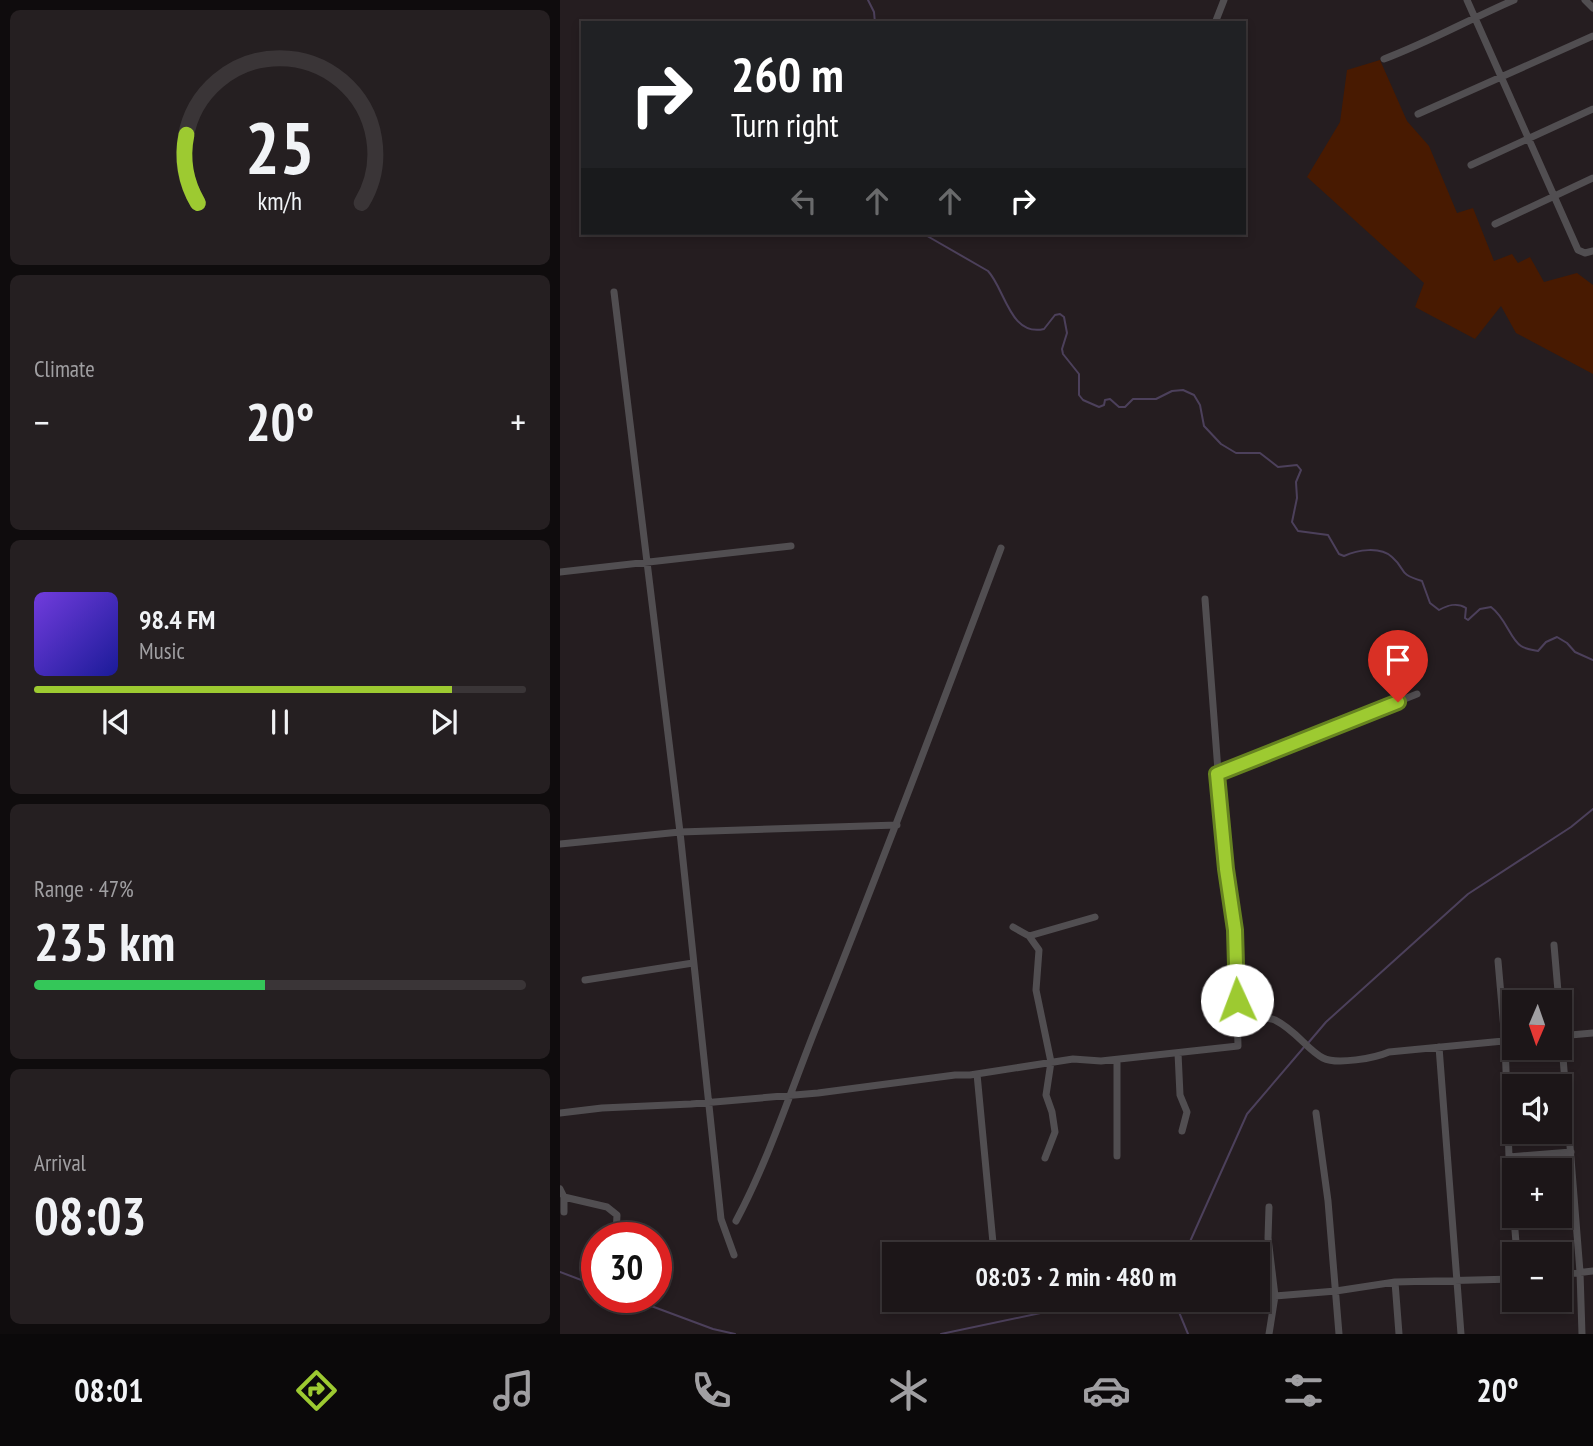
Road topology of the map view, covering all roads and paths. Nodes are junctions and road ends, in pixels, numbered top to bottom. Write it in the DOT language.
graph roads {
  1 [pos="1224,0"];
  2 [pos="1467,0"];
  3 [pos="1514,0"];
  4 [pos="1585,0"];
  5 [pos="1593,8"];
  6 [pos="1475,17"];
  7 [pos="1216,21"];
  8 [pos="1593,36"];
  9 [pos="1384,59"];
  10 [pos="1501,77"];
  11 [pos="1593,109"];
  12 [pos="1418,114"];
  13 [pos="1529,138"];
  14 [pos="1471,165"];
  15 [pos="1593,178"];
  16 [pos="1554,195"];
  17 [pos="1495,224"];
  18 [pos="1593,251"];
  19 [pos="614,292"];
  20 [pos="791,546"];
  21 [pos="1001,548"];
  22 [pos="647,562"];
  23 [pos="560,572"];
  24 [pos="1205,599"];
  25 [pos="1417,694"];
  26 [pos="1217,774"];
  27 [pos="897,825"];
  28 [pos="680,832"];
  29 [pos="560,844"];
  30 [pos="1096,917"];
  31 [pos="1013,927"];
  32 [pos="1029,936"];
  33 [pos="1554,945"];
  34 [pos="1498,961"];
  35 [pos="693,963"];
  36 [pos="586,980"];
  37 [pos="1502,990"];
  38 [pos="1558,990"];
  39 [pos="1237,1015"];
  40 [pos="1593,1033"];
  41 [pos="1572,1035"];
  42 [pos="1502,1042"];
  43 [pos="1439,1048"];
  44 [pos="1178,1053"];
  45 [pos="1117,1060"];
  46 [pos="1509,1060"];
  47 [pos="1562,1060"];
  48 [pos="1051,1062"];
  49 [pos="977,1074"];
  50 [pos="789,1095"];
  51 [pos="708,1102"];
  52 [pos="560,1113"];
  53 [pos="1316,1113"];
  54 [pos="1182,1131"];
  55 [pos="1571,1152"];
  56 [pos="1116,1156"];
  57 [pos="1509,1157"];
  58 [pos="1045,1158"];
  59 [pos="560,1189"];
  60 [pos="564,1197"];
  61 [pos="1269,1207"];
  62 [pos="564,1212"];
  63 [pos="736,1221"];
  64 [pos="617,1222"];
  65 [pos="993,1242"];
  66 [pos="1516,1242"];
  67 [pos="734,1255"];
  68 [pos="1593,1271"];
  69 [pos="1580,1272"];
  70 [pos="1572,1273"];
  71 [pos="1502,1280"];
  72 [pos="1395,1282"];
  73 [pos="1456,1282"];
  74 [pos="1336,1290"];
  75 [pos="1275,1296"];
  76 [pos="1269,1334"];
  77 [pos="1339,1334"];
  78 [pos="1399,1334"];
  79 [pos="1461,1334"];
  80 [pos="1582,1334"];
  1 -- 7 [label="street"];
  2 -- 6 [label="street"];
  3 -- 6 [label="street"];
  4 -- 5 [label="street"];
  6 -- 9 [label="street"];
  6 -- 10 [label="street"];
  8 -- 10 [label="street"];
  10 -- 12 [label="street"];
  10 -- 13 [label="street"];
  11 -- 13 [label="street"];
  13 -- 14 [label="street"];
  13 -- 16 [label="street"];
  15 -- 16 [label="street"];
  16 -- 17 [label="street"];
  16 -- 18 [label="street"];
  19 -- 22 [label="street"];
  20 -- 22 [label="street"];
  21 -- 27 [label="street"];
  22 -- 23 [label="street"];
  22 -- 28 [label="street"];
  24 -- 26 [label="street"];
  25 -- 26 [label="street"];
  26 -- 39 [label="street"];
  27 -- 28 [label="street"];
  27 -- 50 [label="street"];
  28 -- 29 [label="street"];
  28 -- 35 [label="street"];
  30 -- 32 [label="street"];
  31 -- 32 [label="street"];
  32 -- 48 [label="street"];
  33 -- 38 [label="street"];
  34 -- 37 [label="street"];
  35 -- 36 [label="street"];
  35 -- 51 [label="street"];
  39 -- 43 [label="street"];
  39 -- 44 [label="street"];
  40 -- 41 [label="street"];
  42 -- 43 [label="street"];
  43 -- 73 [label="street"];
  44 -- 45 [label="street"];
  44 -- 54 [label="street"];
  45 -- 48 [label="street"];
  45 -- 56 [label="street"];
  46 -- 57 [label="street"];
  47 -- 55 [label="street"];
  48 -- 49 [label="street"];
  48 -- 58 [label="street"];
  49 -- 50 [label="street"];
  49 -- 65 [label="street"];
  50 -- 51 [label="street"];
  50 -- 63 [label="street"];
  51 -- 52 [label="street"];
  51 -- 67 [label="street"];
  53 -- 74 [label="street"];
  55 -- 57 [label="street"];
  55 -- 69 [label="street"];
  57 -- 66 [label="street"];
  59 -- 60 [label="street"];
  60 -- 62 [label="street"];
  60 -- 64 [label="street"];
  61 -- 75 [label="street"];
  68 -- 69 [label="street"];
  69 -- 70 [label="street"];
  69 -- 80 [label="street"];
  71 -- 73 [label="street"];
  72 -- 73 [label="street"];
  72 -- 74 [label="street"];
  72 -- 78 [label="street"];
  73 -- 79 [label="street"];
  74 -- 75 [label="street"];
  74 -- 77 [label="street"];
  75 -- 76 [label="street"];
}
